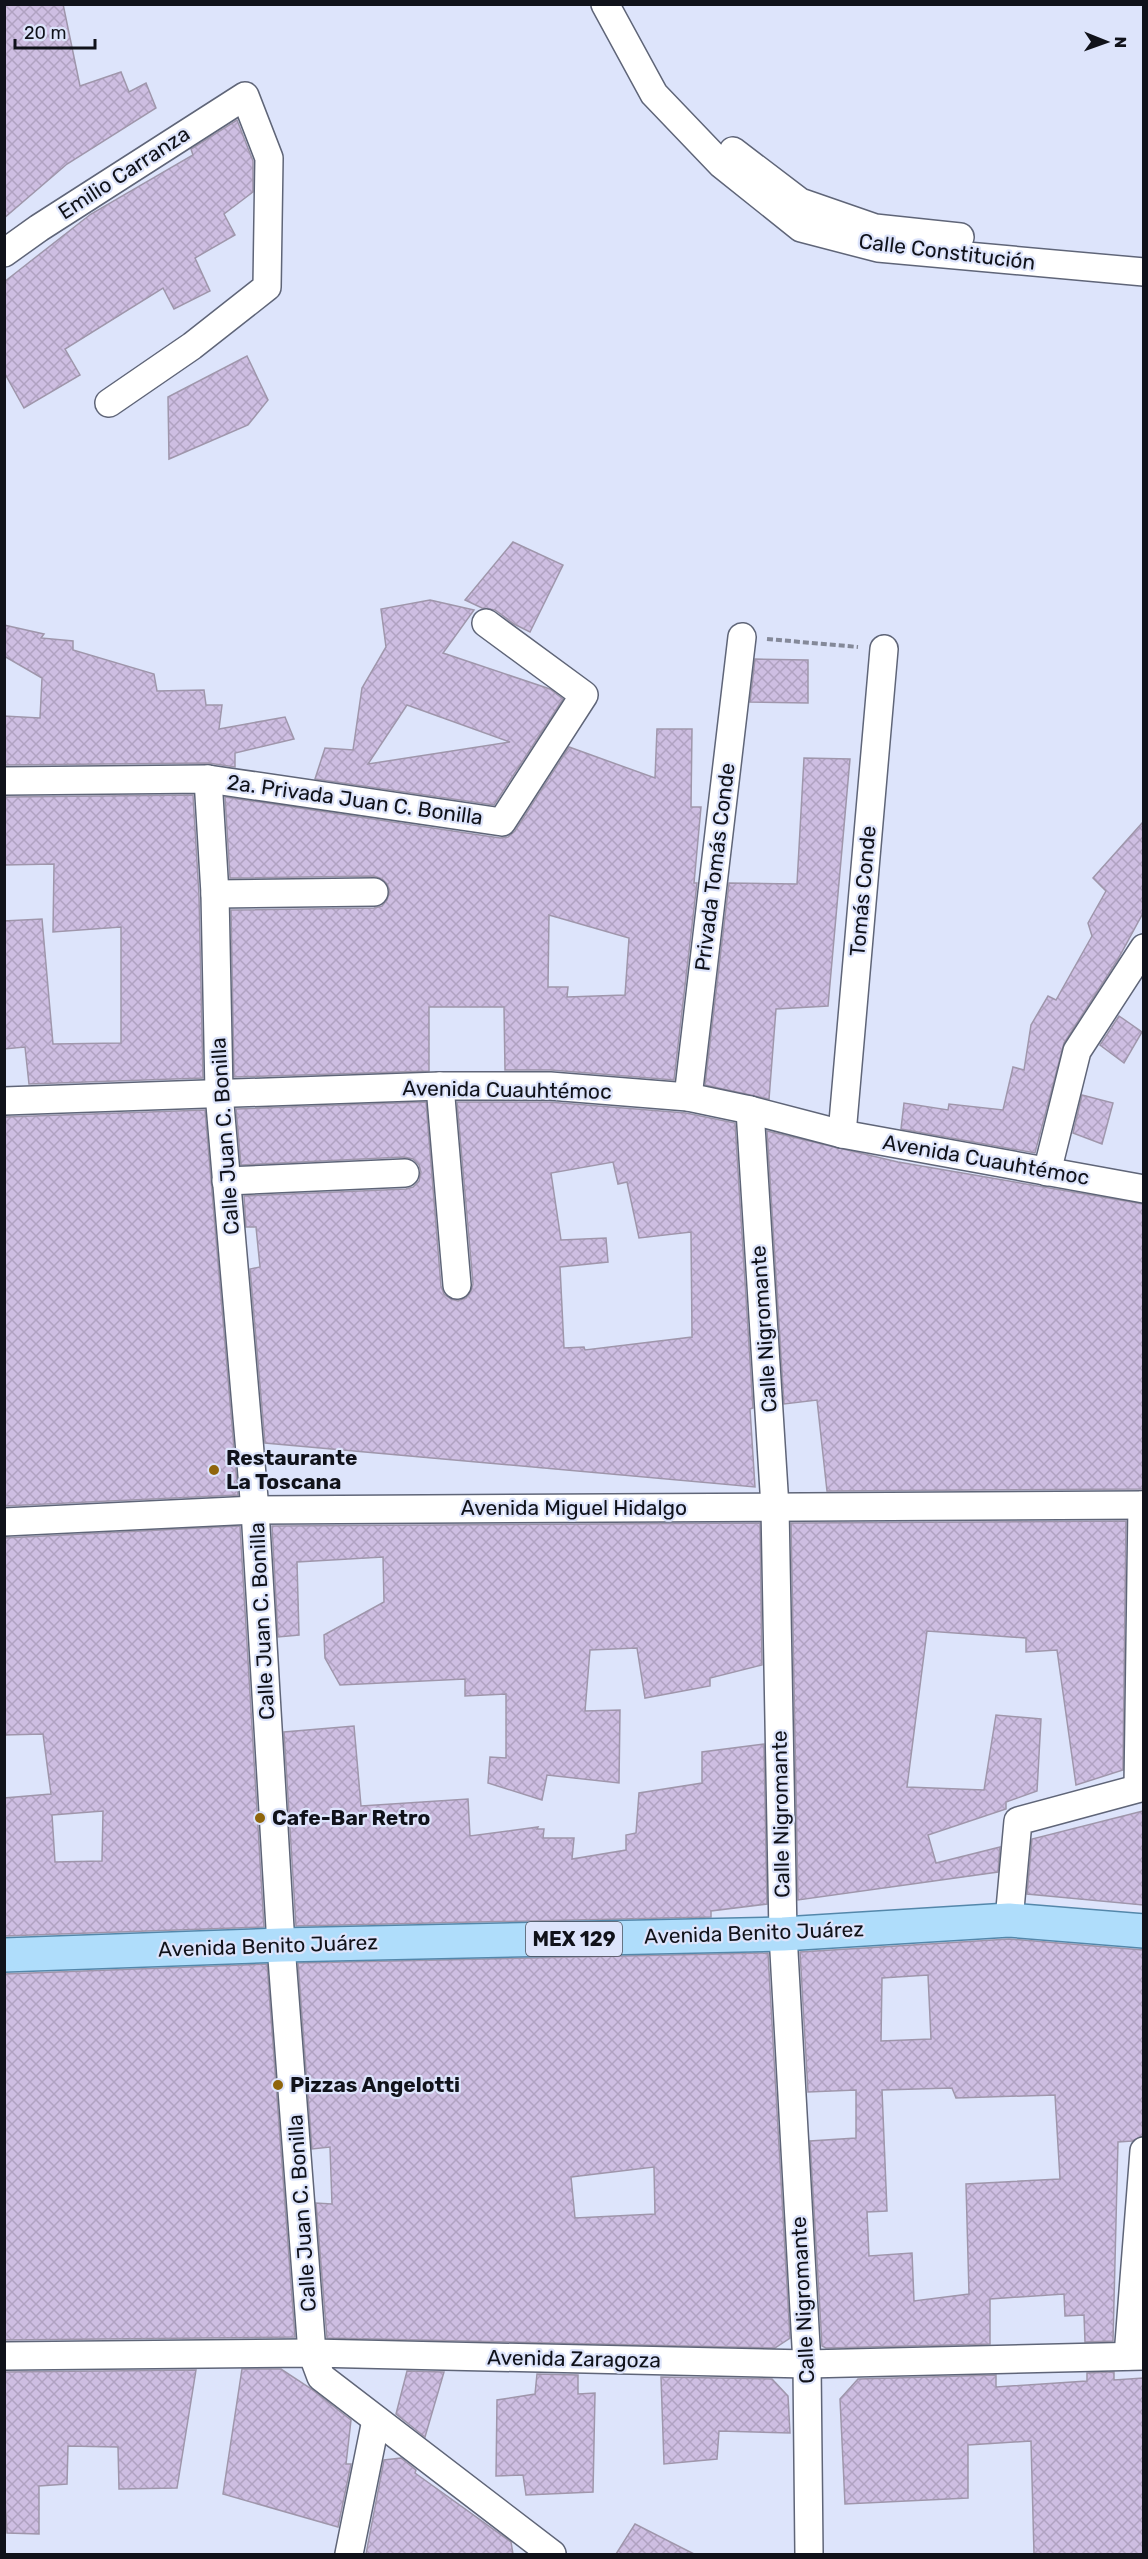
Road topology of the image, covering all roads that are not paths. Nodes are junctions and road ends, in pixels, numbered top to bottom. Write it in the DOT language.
graph roads {
  1 [pos="605,4"];
  2 [pos="623,4"];
  3 [pos="4,253"];
  4 [pos="1143,257"];
  5 [pos="1143,272"];
  6 [pos="109,403"];
  7 [pos="486,623"];
  8 [pos="742,637"];
  9 [pos="884,649"];
  10 [pos="208,779"];
  11 [pos="4,781"];
  12 [pos="375,892"];
  13 [pos="215,894"];
  14 [pos="1143,948"];
  15 [pos="440,1086"];
  16 [pos="219,1093"];
  17 [pos="688,1097"];
  18 [pos="4,1101"];
  19 [pos="750,1110"];
  20 [pos="842,1134"];
  21 [pos="1047,1172"];
  22 [pos="405,1173"];
  23 [pos="226,1181"];
  24 [pos="1143,1189"];
  25 [pos="457,1285"];
  26 [pos="1143,1505"];
  27 [pos="775,1507"];
  28 [pos="255,1510"];
  29 [pos="4,1522"];
  30 [pos="1141,1788"];
  31 [pos="1009,1920"];
  32 [pos="1143,1931"];
  33 [pos="783,1934"];
  34 [pos="281,1945"];
  35 [pos="4,1954"];
  36 [pos="1143,2151"];
  37 [pos="4,2356"];
  38 [pos="1136,2356"];
  39 [pos="807,2364"];
  40 [pos="316,2365"];
  41 [pos="376,2420"];
  42 [pos="529,2546"];
  43 [pos="349,2554"];
  44 [pos="552,2554"];
  45 [pos="809,2554"];
  1 -- 5 [label="street, Calle Constitución"];
  2 -- 4 [label="street, Calle Constitución"];
  3 -- 6 [label="street, Emilio Carranza"];
  7 -- 10 [label="street, 2a. Privada Juan C. Bonilla"];
  8 -- 17 [label="street, Privada Tomás Conde"];
  9 -- 20 [label="street, Tomás Conde"];
  10 -- 11 [label="street"];
  10 -- 13 [label="street, Calle Juan C. Bonilla"];
  12 -- 13 [label="street"];
  13 -- 16 [label="street, Calle Juan C. Bonilla"];
  14 -- 21 [label="street"];
  15 -- 16 [label="street, Avenida Cuauhtémoc"];
  15 -- 17 [label="street, Avenida Cuauhtémoc"];
  15 -- 25 [label="street"];
  16 -- 18 [label="street, Avenida Cuauhtémoc"];
  16 -- 23 [label="street, Calle Juan C. Bonilla"];
  17 -- 19 [label="street, Avenida Cuauhtémoc"];
  19 -- 20 [label="street, Avenida Cuauhtémoc"];
  19 -- 27 [label="street, Calle Nigromante"];
  20 -- 21 [label="street, Avenida Cuauhtémoc"];
  21 -- 24 [label="street, Avenida Cuauhtémoc"];
  22 -- 23 [label="street"];
  23 -- 28 [label="street, Calle Juan C. Bonilla"];
  26 -- 27 [label="street, Avenida Miguel Hidalgo"];
  26 -- 30 [label="street"];
  27 -- 28 [label="street, Avenida Miguel Hidalgo"];
  27 -- 33 [label="street, Calle Nigromante"];
  28 -- 29 [label="street, Avenida Miguel Hidalgo"];
  28 -- 34 [label="street, Calle Juan C. Bonilla"];
  30 -- 31 [label="street"];
  31 -- 32 [label="main road, Avenida Benito Juárez / MEX 129"];
  31 -- 33 [label="main road, Avenida Benito Juárez / MEX 129"];
  33 -- 34 [label="main road, Avenida Benito Juárez / MEX 129"];
  33 -- 39 [label="street, Calle Nigromante"];
  34 -- 35 [label="main road, Avenida Benito Juárez / MEX 129"];
  34 -- 40 [label="street, Calle Juan C. Bonilla"];
  36 -- 38 [label="street"];
  37 -- 40 [label="street, Avenida Zaragoza"];
  38 -- 39 [label="street, Avenida Zaragoza"];
  39 -- 40 [label="street, Avenida Zaragoza"];
  39 -- 45 [label="street, Calle Nigromante"];
  40 -- 41 [label="street"];
  41 -- 42 [label="street"];
  41 -- 43 [label="street"];
  42 -- 44 [label="street"];
}
